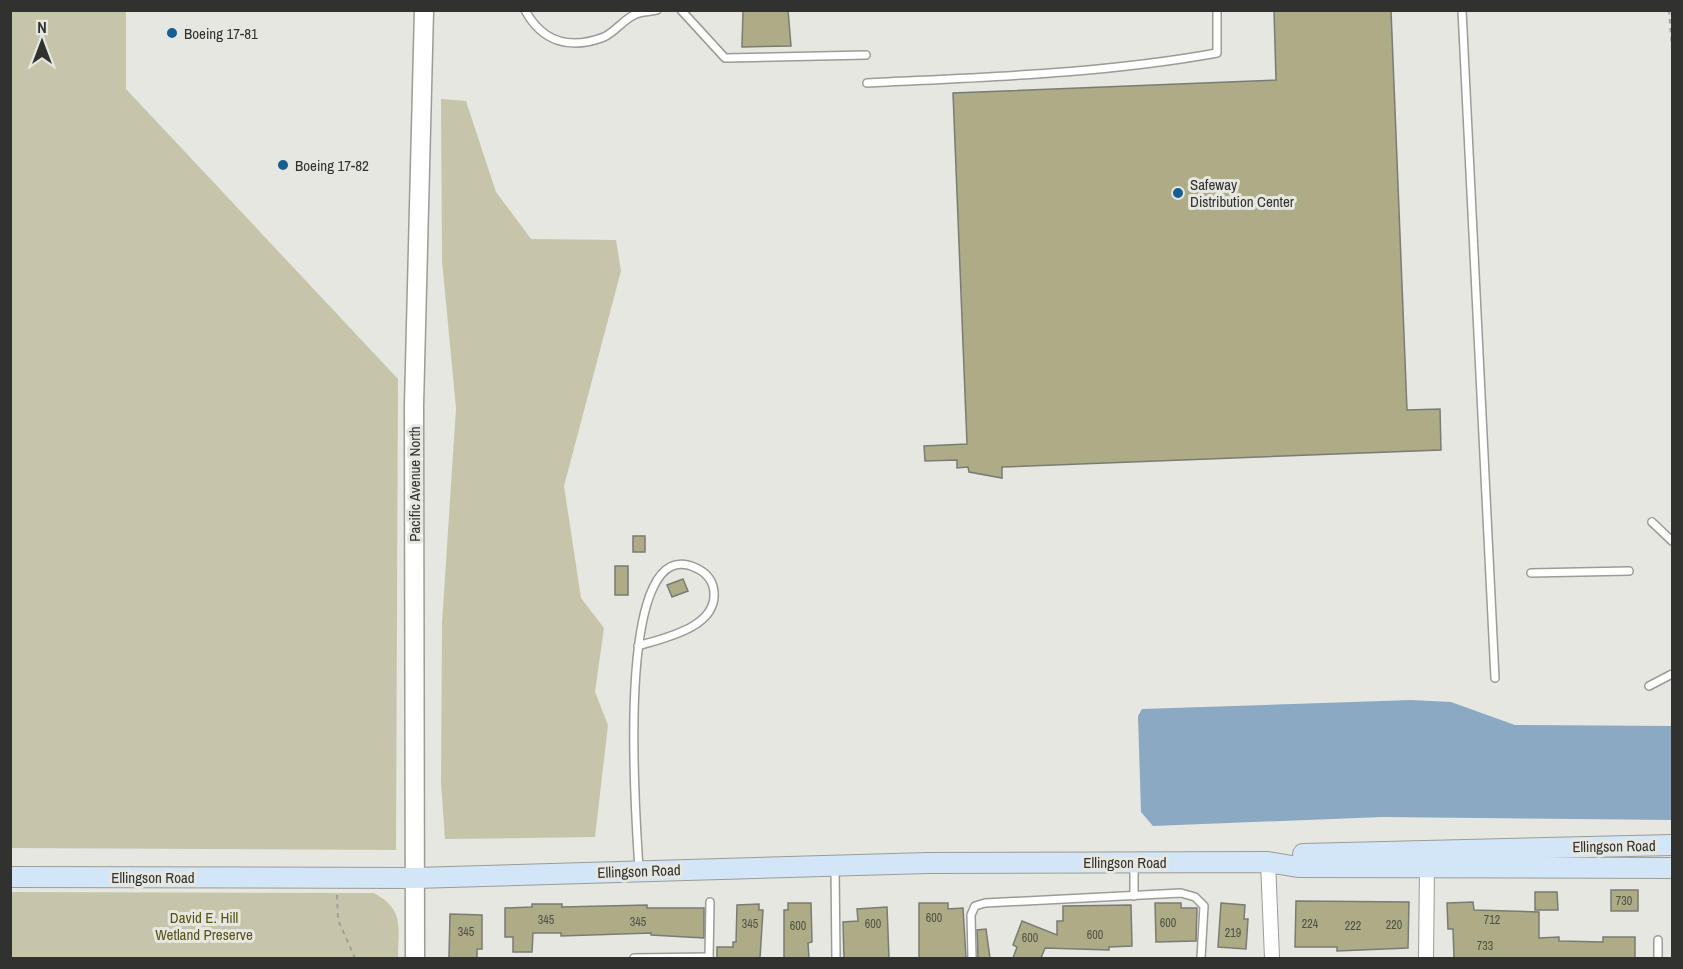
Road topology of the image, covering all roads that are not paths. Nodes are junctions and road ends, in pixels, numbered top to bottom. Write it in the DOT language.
graph roads {
  1 [pos="424,10"];
  2 [pos="525,10"];
  3 [pos="657,10"];
  4 [pos="681,10"];
  5 [pos="1217,10"];
  6 [pos="1462,10"];
  7 [pos="866,55"];
  8 [pos="867,83"];
  9 [pos="1652,522"];
  10 [pos="1672,541"];
  11 [pos="1629,571"];
  12 [pos="1531,573"];
  13 [pos="638,646"];
  14 [pos="1672,674"];
  15 [pos="1495,678"];
  16 [pos="1649,686"];
  17 [pos="1672,838"];
  18 [pos="1672,845"];
  19 [pos="1634,846"];
  20 [pos="1134,862"];
  21 [pos="1268,862"];
  22 [pos="835,866"];
  23 [pos="1427,867"];
  24 [pos="1672,868"];
  25 [pos="639,871"];
  26 [pos="10,877"];
  27 [pos="415,878"];
  28 [pos="1134,896"];
  29 [pos="710,902"];
  30 [pos="1658,940"];
  31 [pos="415,958"];
  32 [pos="634,958"];
  33 [pos="709,958"];
  34 [pos="836,958"];
  35 [pos="972,958"];
  36 [pos="1200,958"];
  37 [pos="1272,958"];
  38 [pos="1426,958"];
  39 [pos="1658,958"];
  1 -- 27 [label="street, Pacific Avenue North"];
  2 -- 3 [label="lane"];
  4 -- 7 [label="lane"];
  5 -- 8 [label="lane"];
  6 -- 15 [label="lane"];
  9 -- 10 [label="lane"];
  11 -- 12 [label="lane"];
  13 -- 13 [label="lane"];
  13 -- 25 [label="lane"];
  14 -- 16 [label="lane"];
  17 -- 19 [label="main road"];
  18 -- 19 [label="main road, Ellingson Road"];
  19 -- 21 [label="main road, Ellingson Road"];
  20 -- 21 [label="main road, Ellingson Road"];
  20 -- 22 [label="main road, Ellingson Road"];
  20 -- 28 [label="lane"];
  21 -- 23 [label="main road, Ellingson Road"];
  21 -- 37 [label="street"];
  22 -- 25 [label="main road, Ellingson Road"];
  22 -- 34 [label="lane"];
  23 -- 24 [label="main road, Ellingson Road"];
  23 -- 38 [label="street"];
  25 -- 27 [label="main road, Ellingson Road"];
  26 -- 27 [label="main road, Ellingson Road"];
  27 -- 31 [label="street, Pacific Avenue North"];
  28 -- 35 [label="lane"];
  28 -- 36 [label="lane"];
  29 -- 33 [label="lane"];
  30 -- 39 [label="lane"];
  32 -- 33 [label="lane"];
}
